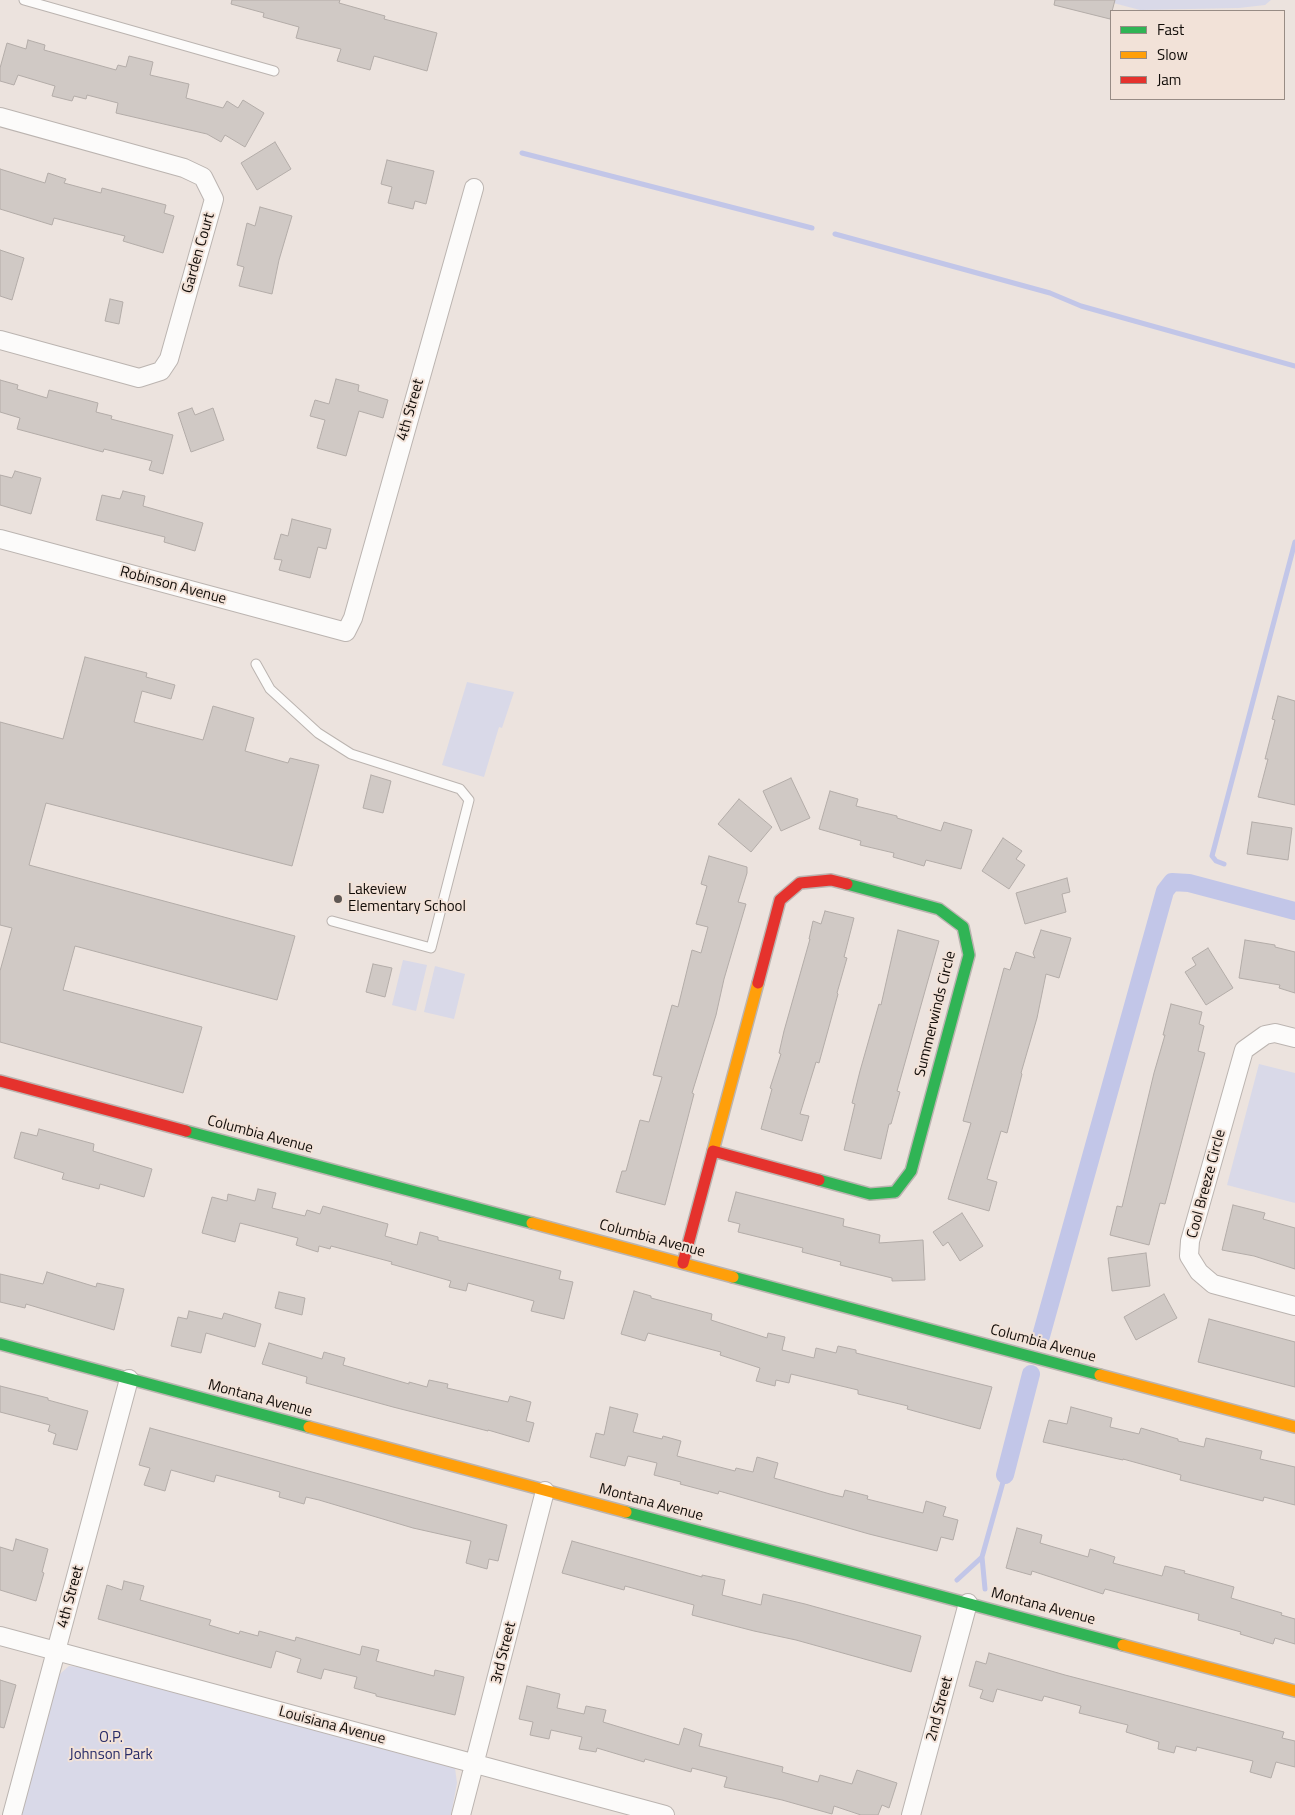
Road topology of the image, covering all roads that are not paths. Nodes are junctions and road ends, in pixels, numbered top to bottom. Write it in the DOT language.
graph roads {
  1 [pos="24,0"];
  2 [pos="274,71"];
  3 [pos="0,118"];
  4 [pos="474,188"];
  5 [pos="0,340"];
  6 [pos="0,539"];
  7 [pos="346,632"];
  8 [pos="256,664"];
  9 [pos="332,921"];
  10 [pos="1295,1038"];
  11 [pos="0,1081"];
  12 [pos="713,1151"];
  13 [pos="683,1263"];
  14 [pos="1295,1306"];
  15 [pos="0,1344"];
  16 [pos="128,1379"];
  17 [pos="1295,1427"];
  18 [pos="545,1491"];
  19 [pos="968,1603"];
  20 [pos="0,1636"];
  21 [pos="57,1651"];
  22 [pos="1295,1691"];
  23 [pos="475,1765"];
  24 [pos="12,1815"];
  25 [pos="461,1815"];
  26 [pos="665,1815"];
  27 [pos="911,1815"];
  1 -- 2 [label="lane"];
  3 -- 5 [label="street, Garden Court"];
  4 -- 7 [label="street, 4th Street"];
  6 -- 7 [label="street, Robinson Avenue"];
  8 -- 9 [label="lane"];
  10 -- 14 [label="street, Cool Breeze Circle"];
  11 -- 13 [label="street, Columbia Avenue"];
  12 -- 12 [label="street, Summerwinds Circle"];
  12 -- 13 [label="street, Summerwinds Circle"];
  13 -- 17 [label="street, Columbia Avenue"];
  15 -- 16 [label="street, Montana Avenue"];
  16 -- 18 [label="street, Montana Avenue"];
  16 -- 21 [label="street, 4th Street"];
  18 -- 19 [label="street, Montana Avenue"];
  18 -- 23 [label="street, 3rd Street"];
  19 -- 22 [label="street, Montana Avenue"];
  19 -- 27 [label="street, 2nd Street"];
  20 -- 21 [label="street, Louisiana Avenue"];
  21 -- 23 [label="street, Louisiana Avenue"];
  21 -- 24 [label="street, 4th Street"];
  23 -- 25 [label="street, 3rd Street"];
  23 -- 26 [label="street, Louisiana Avenue"];
}
